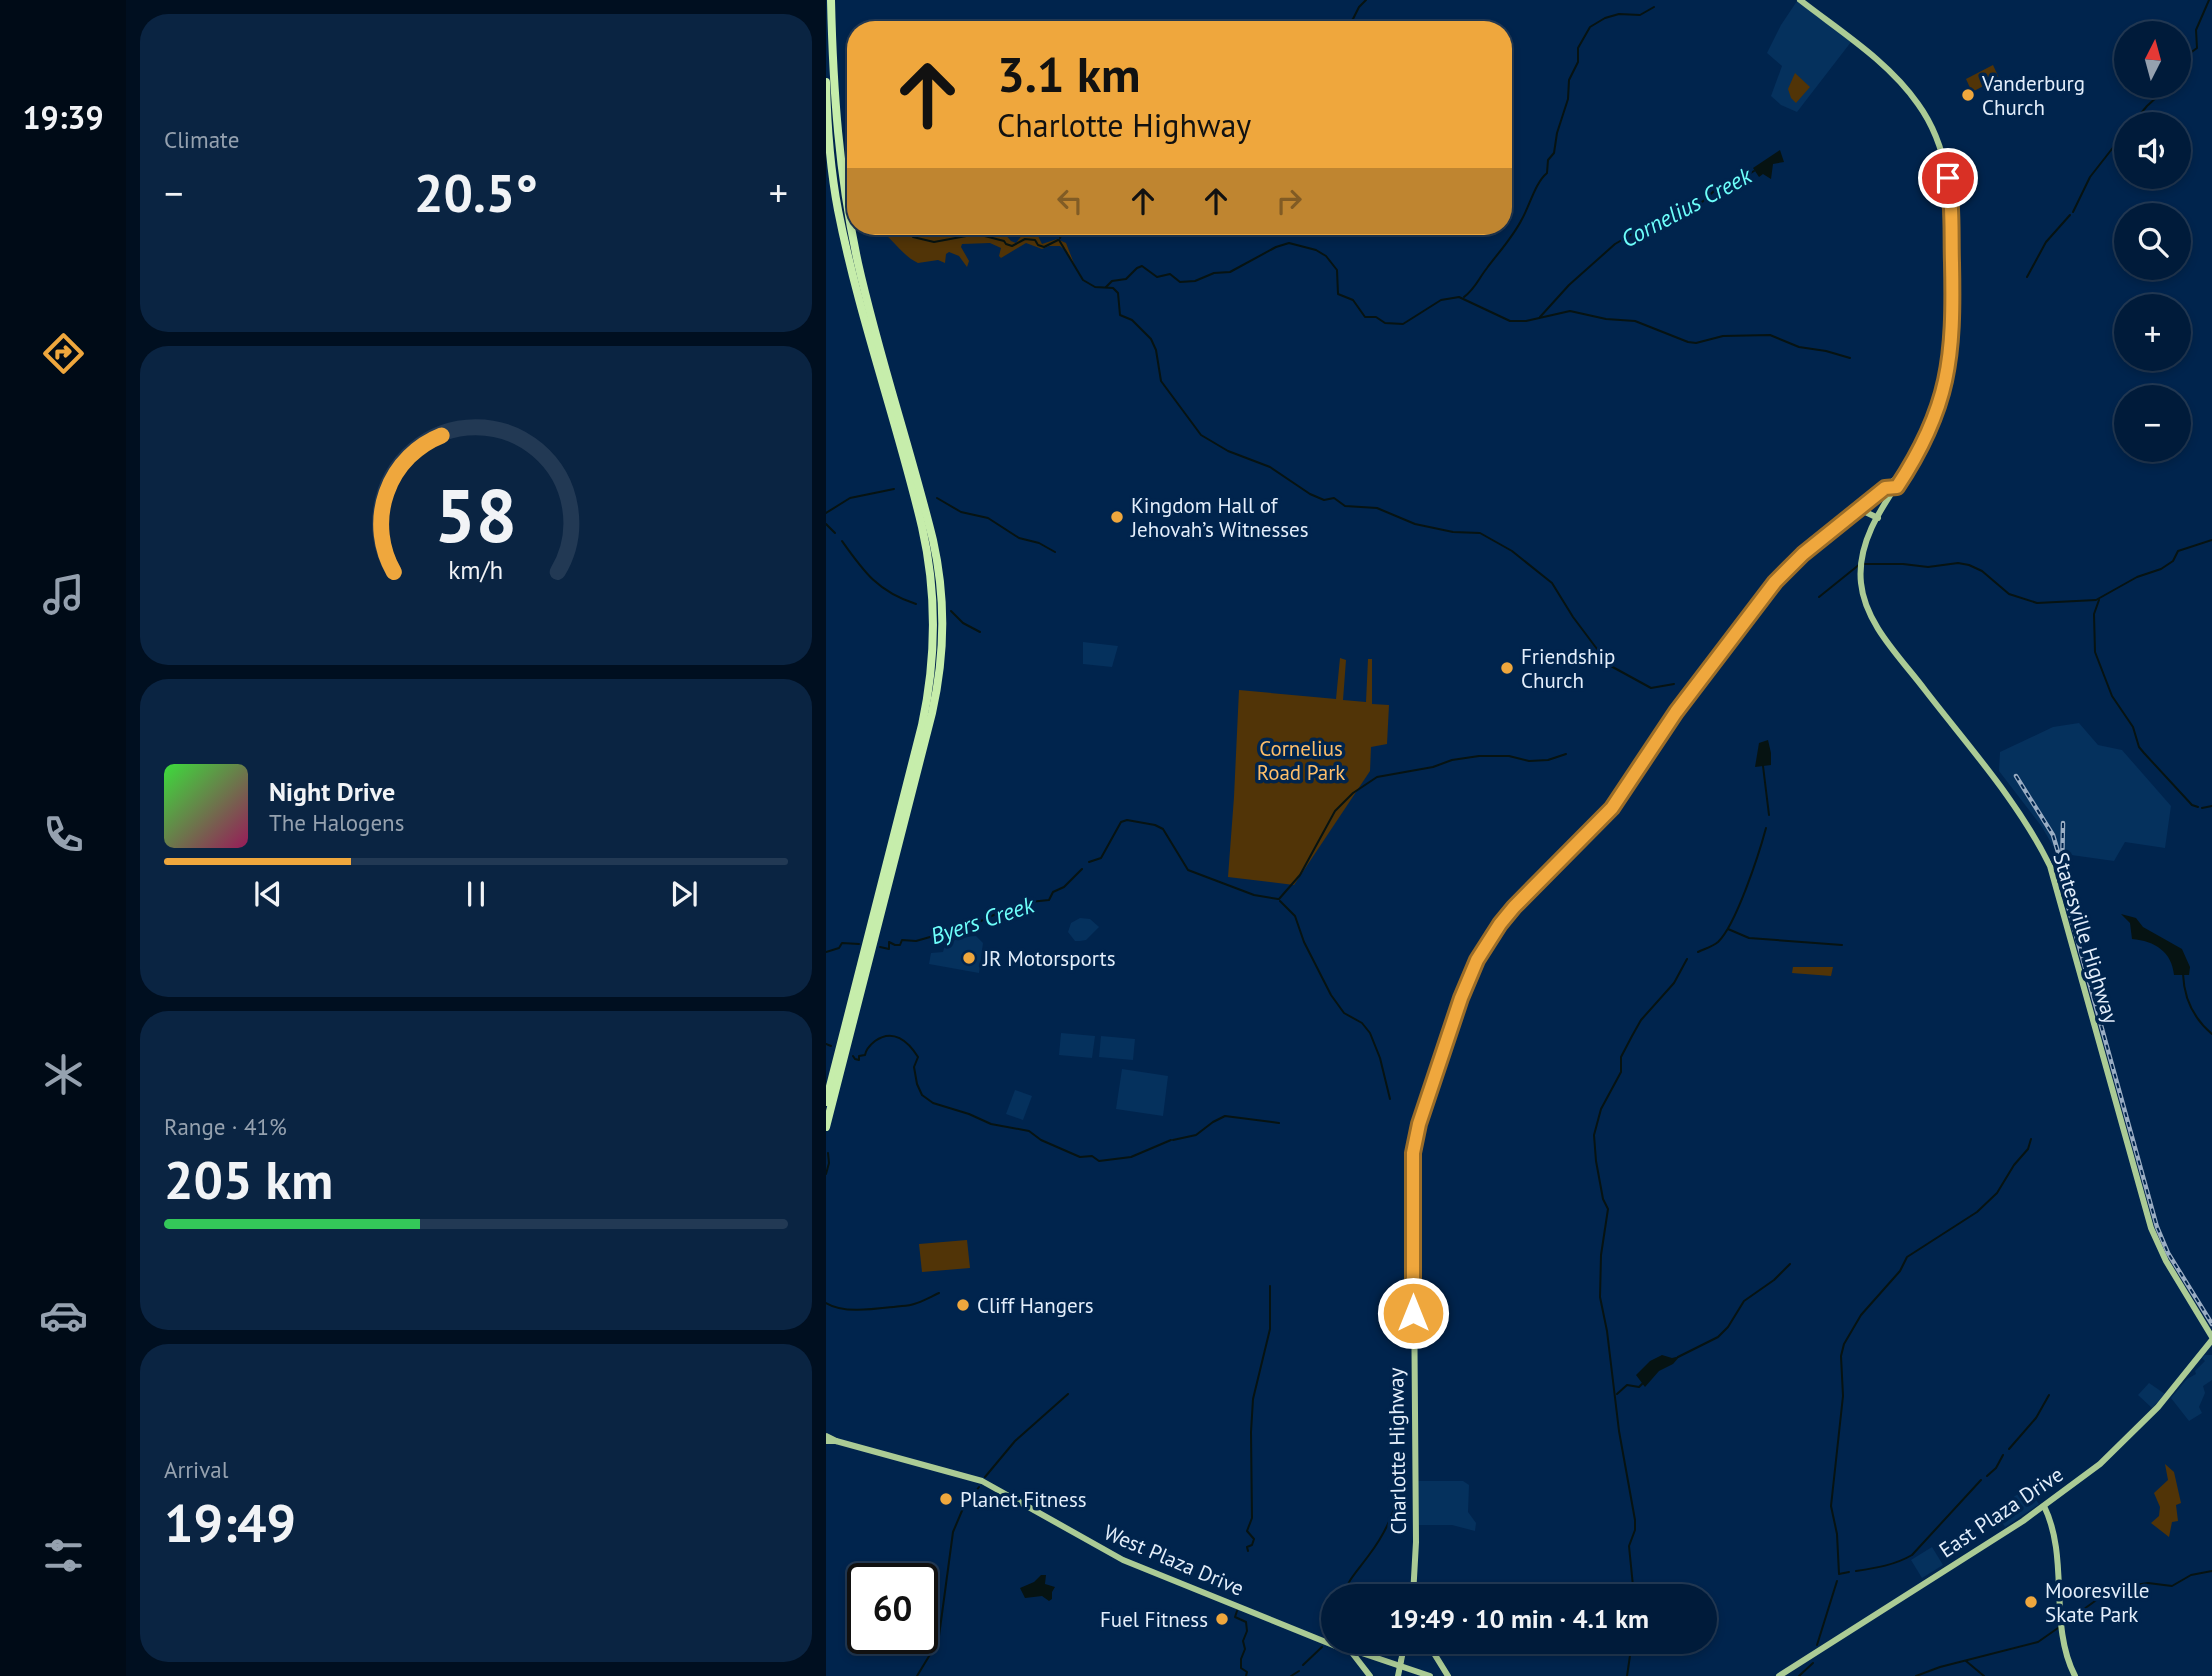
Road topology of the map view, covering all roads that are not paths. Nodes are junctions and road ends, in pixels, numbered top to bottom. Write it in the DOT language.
graph roads {
  1 [pos="831,0"];
  2 [pos="1800,0"];
  3 [pos="826,82"];
  4 [pos="847,195"];
  5 [pos="853,235"];
  6 [pos="1891,488"];
  7 [pos="1859,509"];
  8 [pos="1878,518"];
  9 [pos="826,1102"];
  10 [pos="826,1127"];
  11 [pos="2212,1339"];
  12 [pos="826,1439"];
  13 [pos="2045,1506"];
  14 [pos="1414,1584"];
  15 [pos="1321,1638"];
  16 [pos="1355,1654"];
  17 [pos="1359,1654"];
  18 [pos="1369,1654"];
  19 [pos="1402,1654"];
  20 [pos="1434,1654"];
  21 [pos="1370,1658"];
  22 [pos="1366,1669"];
  23 [pos="1446,1674"];
  24 [pos="1370,1676"];
  25 [pos="1398,1676"];
  26 [pos="1416,1676"];
  27 [pos="1430,1676"];
  28 [pos="1779,1676"];
  29 [pos="2075,1676"];
  1 -- 4 [label="highway"];
  2 -- 6 [label="main road, Charlotte Highway"];
  3 -- 9 [label="highway"];
  5 -- 10 [label="highway"];
  6 -- 7 [label="main road, Charlotte Highway"];
  6 -- 8 [label="main road, Statesville Highway"];
  7 -- 8 [label="main road"];
  7 -- 14 [label="main road, Charlotte Highway"];
  8 -- 11 [label="main road, Statesville Highway"];
  11 -- 13 [label="main road, East Plaza Drive"];
  12 -- 15 [label="main road, West Plaza Drive"];
  13 -- 28 [label="main road, East Plaza Drive"];
  13 -- 29 [label="main road"];
  16 -- 22 [label="main road"];
  17 -- 21 [label="main road, West Plaza Drive"];
  18 -- 21 [label="main road"];
  19 -- 25 [label="main road, bridge"];
  20 -- 23 [label="main road"];
  21 -- 22 [label="main road"];
  21 -- 26 [label="main road, West Plaza Drive"];
  21 -- 27 [label="main road, West Plaza Drive"];
  22 -- 24 [label="main road"];
}
